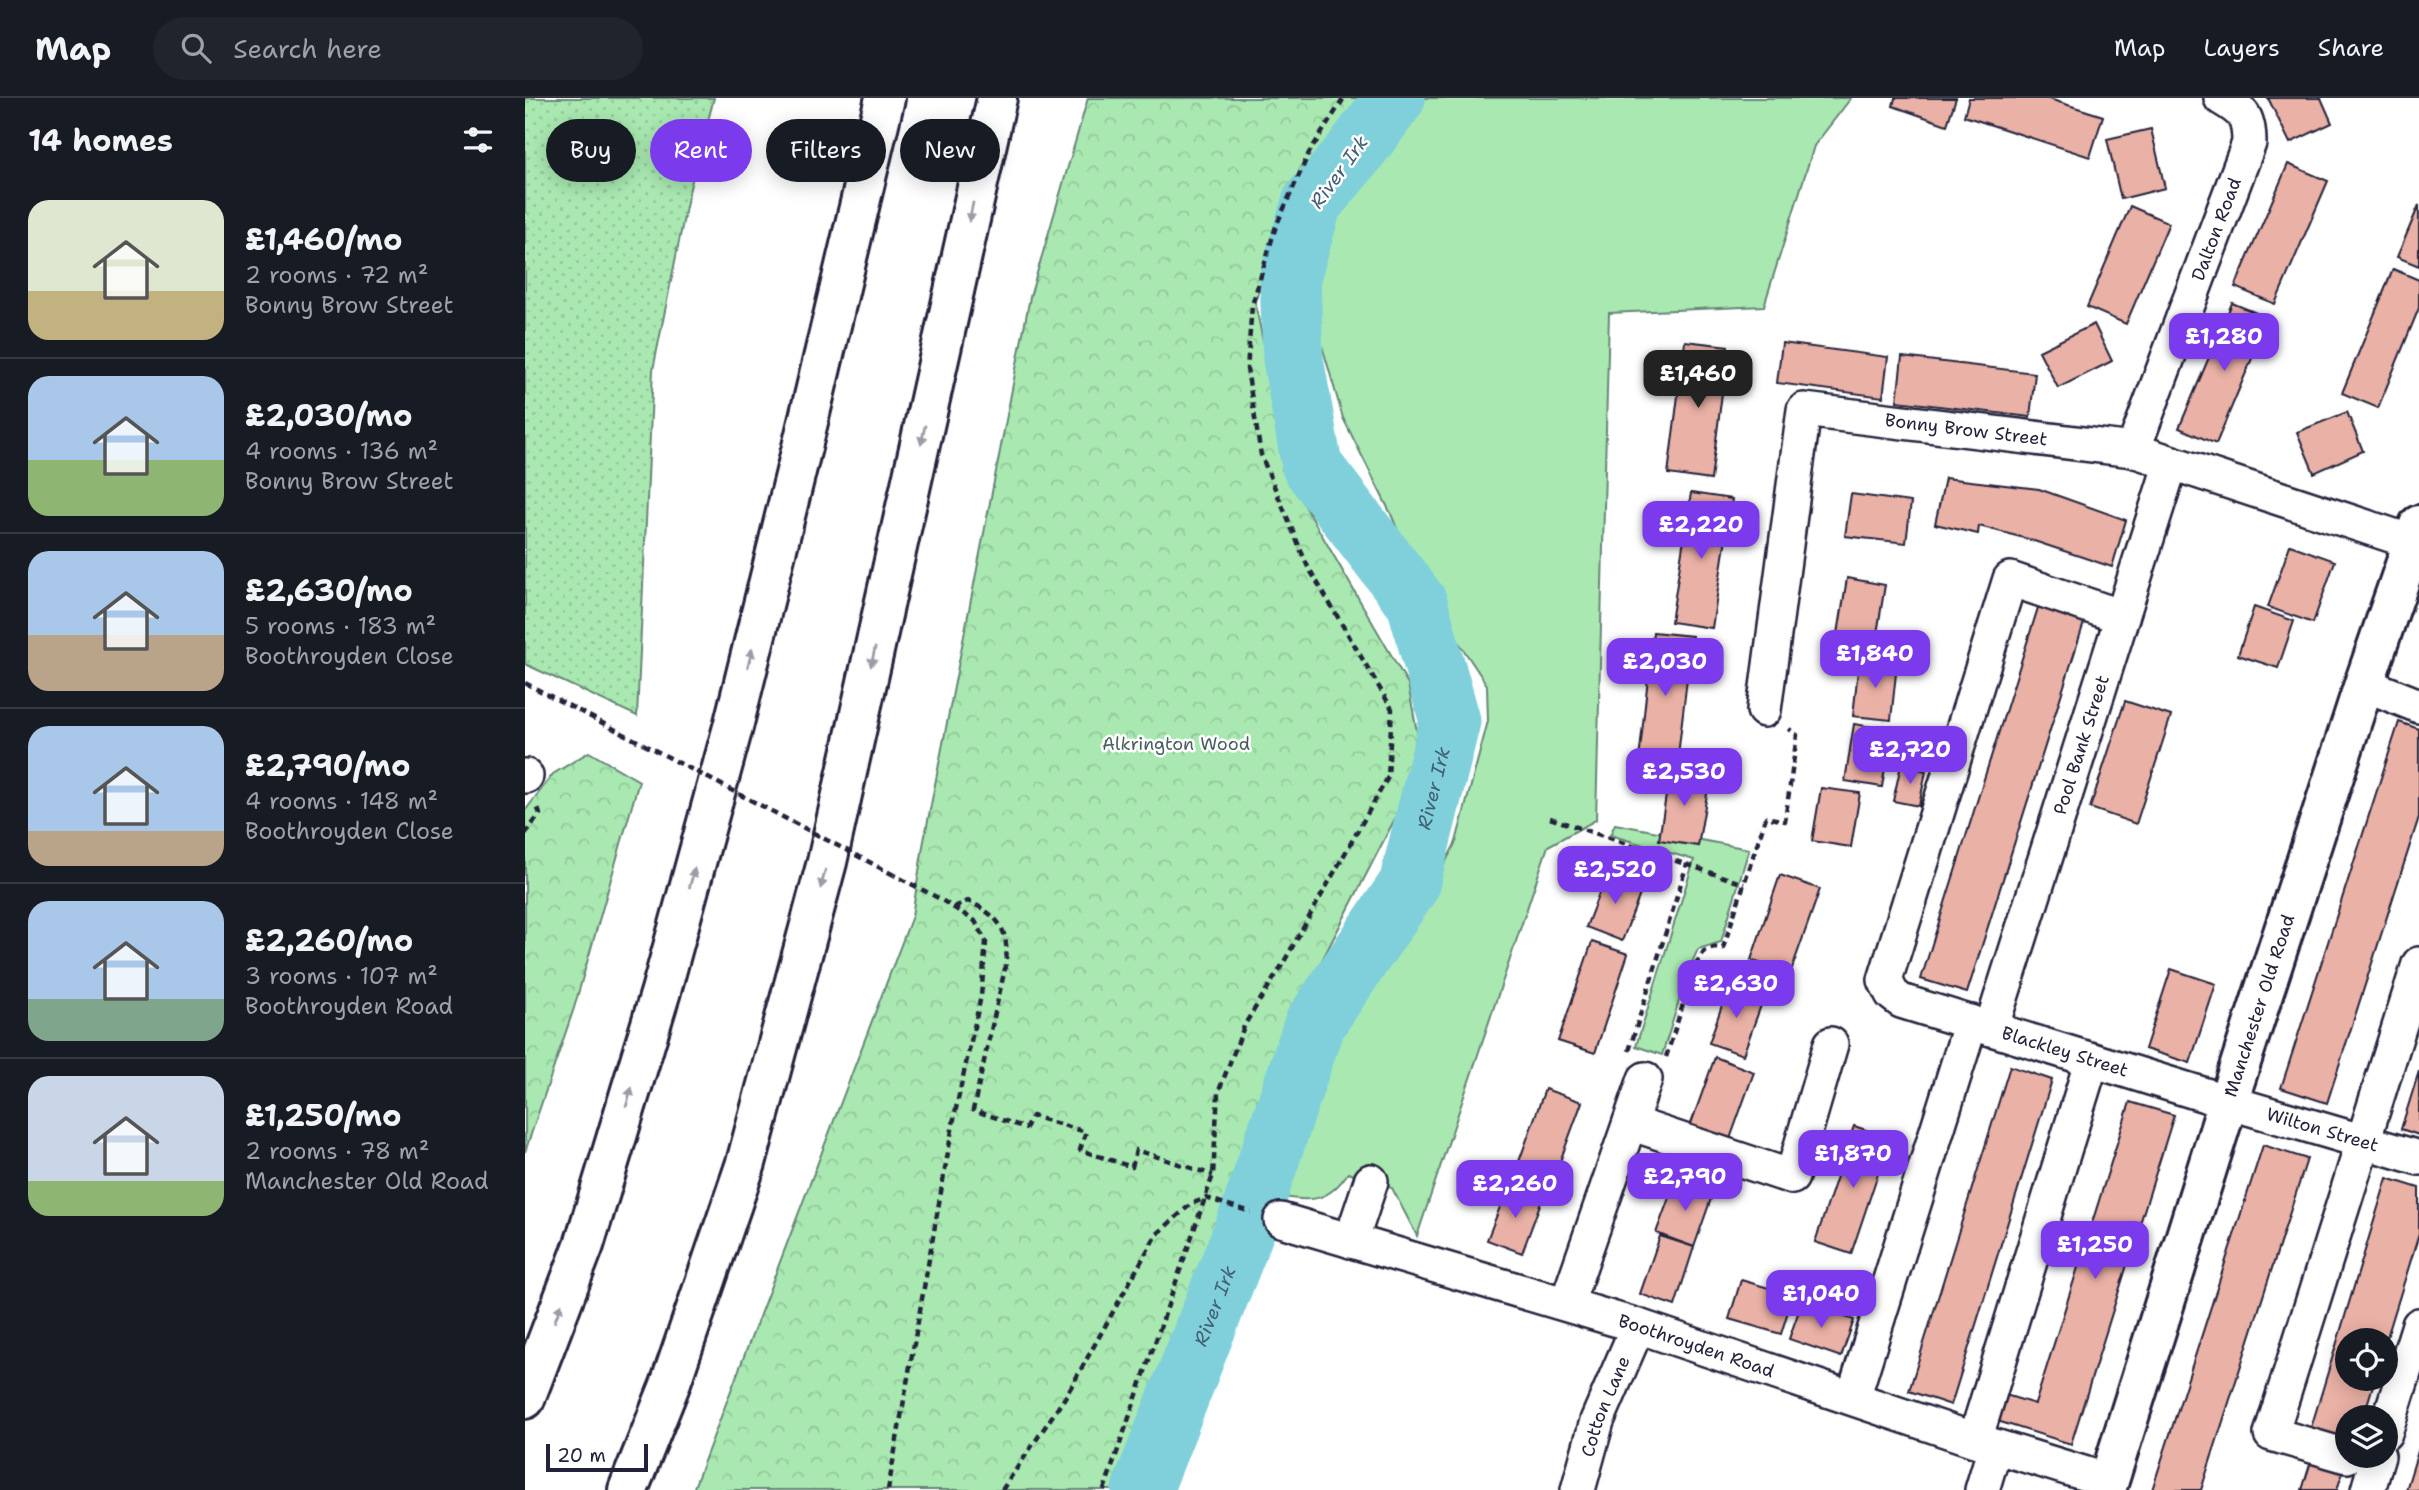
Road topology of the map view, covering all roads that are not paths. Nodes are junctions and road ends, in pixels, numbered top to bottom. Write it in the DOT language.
graph roads {
  1 [pos="885,98"];
  2 [pos="2221,98"];
  3 [pos="996,102"];
  4 [pos="2133,450"];
  5 [pos="2171,463"];
  6 [pos="2416,534"];
  7 [pos="2122,617"];
  8 [pos="2364,684"];
  9 [pos="2419,706"];
  10 [pos="1764,710"];
  11 [pos="2419,964"];
  12 [pos="1981,1026"];
  13 [pos="1831,1044"];
  14 [pos="2092,1060"];
  15 [pos="1645,1079"];
  16 [pos="2228,1102"];
  17 [pos="1630,1122"];
  18 [pos="2363,1142"];
  19 [pos="2419,1158"];
  20 [pos="1371,1181"];
  21 [pos="1281,1220"];
  22 [pos="1352,1241"];
  23 [pos="1567,1303"];
  24 [pos="2419,1325"];
  25 [pos="1639,1326"];
  26 [pos="1853,1398"];
  27 [pos="525,1399"];
  28 [pos="2388,1405"];
  29 [pos="1985,1443"];
  30 [pos="2335,1451"];
  31 [pos="2108,1486"];
  32 [pos="628,1490"];
  33 [pos="1578,1490"];
  34 [pos="1982,1490"];
  27 -- 1 [label="main road, one-way"];
  2 -- 4 [label="street, Dalton Road"];
  3 -- 32 [label="main road, one-way"];
  4 -- 5 [label="street, Bonny Brow Street"];
  4 -- 10 [label="street, Bonny Brow Street"];
  5 -- 6 [label="street, Bonny Brow Street"];
  5 -- 7 [label="street, Pool Bank Street"];
  6 -- 8 [label="main road, Manchester Old Road"];
  7 -- 12 [label="street, Pool Bank Street"];
  7 -- 12 [label="street, Blackley Street"];
  8 -- 9 [label="street"];
  8 -- 16 [label="main road, Manchester Old Road"];
  11 -- 18 [label="street"];
  12 -- 14 [label="street, Blackley Street"];
  12 -- 26 [label="street, Pool Bank Street"];
  13 -- 17 [label="street"];
  14 -- 16 [label="street, Blackley Street"];
  14 -- 29 [label="street"];
  15 -- 17 [label="street"];
  16 -- 18 [label="street, Wilton Street"];
  16 -- 31 [label="main road, Manchester Old Road"];
  17 -- 23 [label="street"];
  18 -- 19 [label="street, Wilton Street"];
  18 -- 30 [label="street"];
  20 -- 22 [label="street"];
  21 -- 22 [label="street, Boothroyden Road"];
  22 -- 23 [label="street, Boothroyden Road"];
  23 -- 25 [label="street, Boothroyden Road"];
  24 -- 28 [label="street"];
  25 -- 26 [label="street, Boothroyden Road"];
  25 -- 33 [label="street, Cotton Lane"];
  26 -- 29 [label="street, Boothroyden Road"];
  29 -- 31 [label="street, Boothroyden Road"];
  29 -- 34 [label="street"];
}
